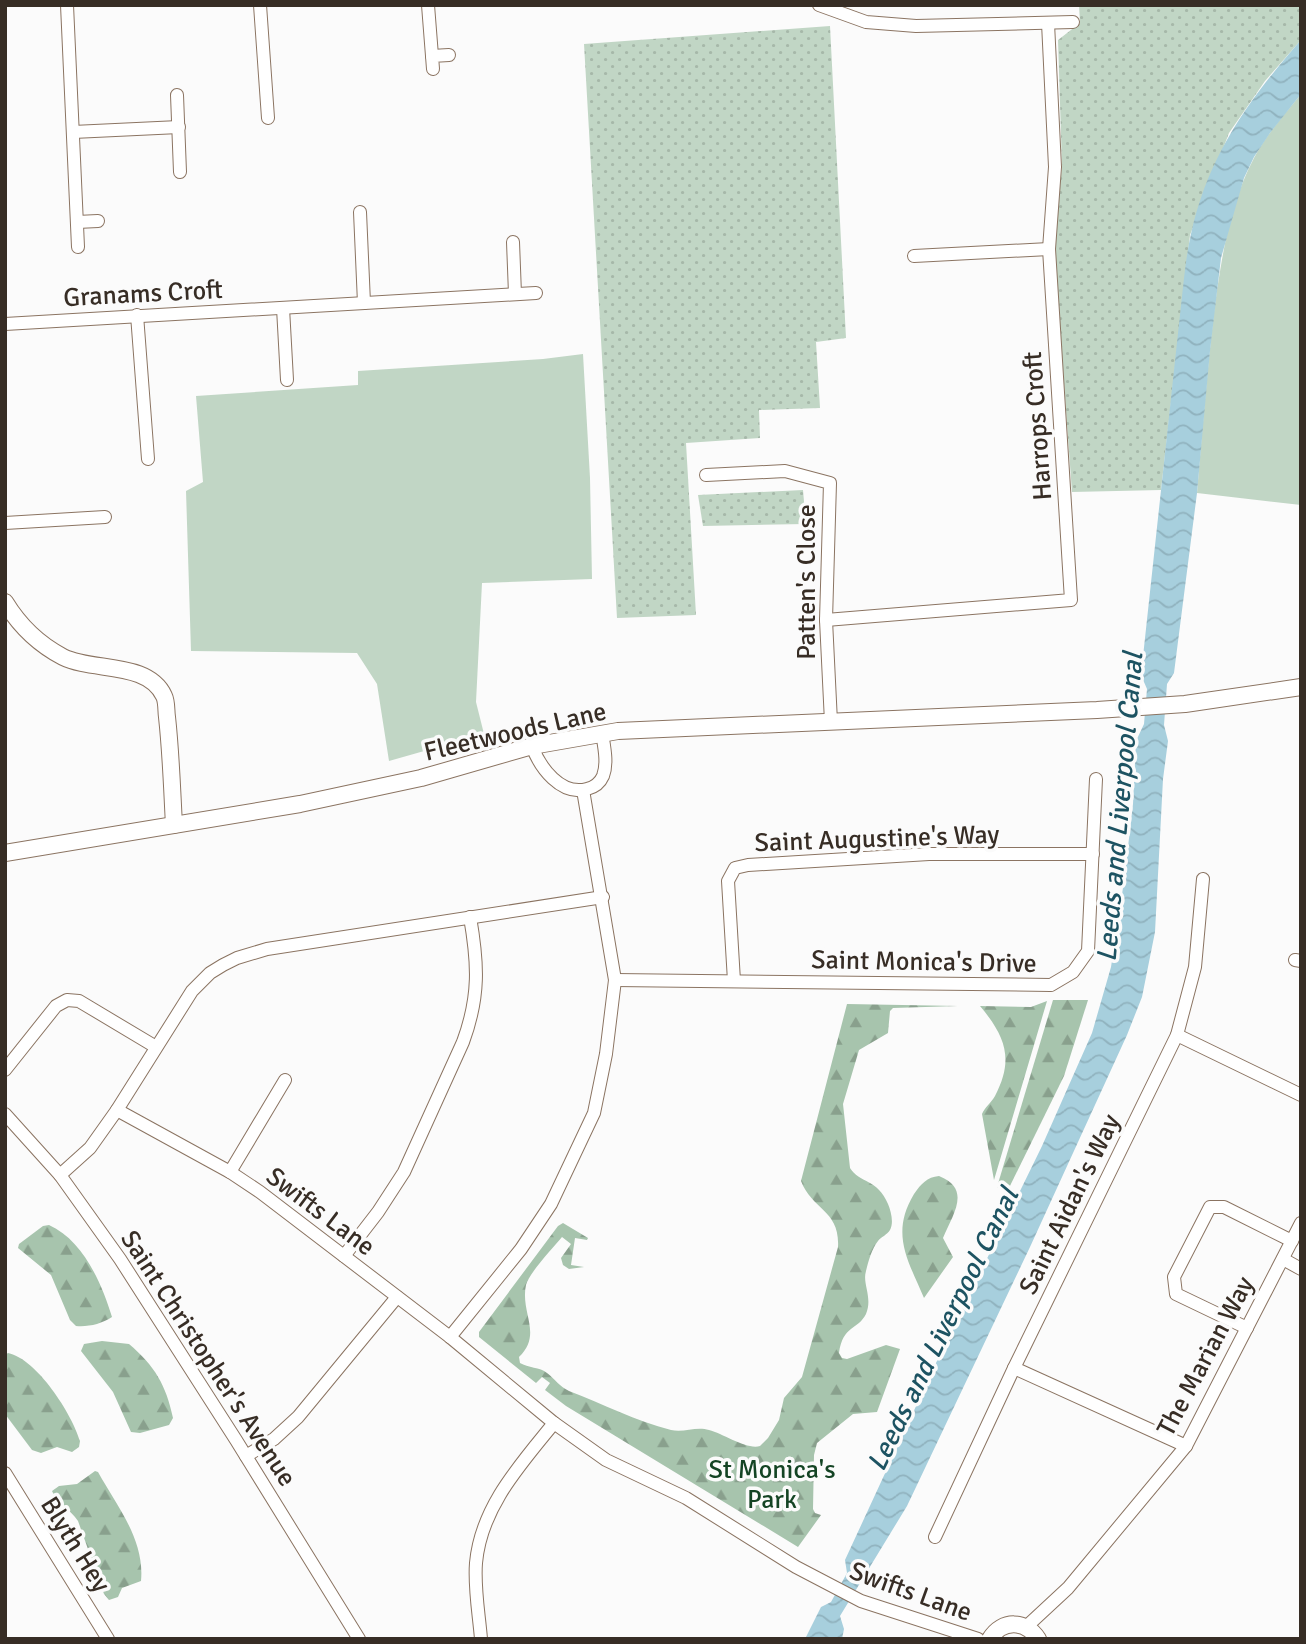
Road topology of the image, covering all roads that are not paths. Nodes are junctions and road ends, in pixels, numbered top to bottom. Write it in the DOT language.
graph roads {
  1 [pos="67,5"];
  2 [pos="260,5"];
  3 [pos="428,5"];
  4 [pos="819,5"];
  5 [pos="1073,22"];
  6 [pos="1048,23"];
  7 [pos="449,55"];
  8 [pos="177,95"];
  9 [pos="268,118"];
  10 [pos="179,127"];
  11 [pos="74,132"];
  12 [pos="180,172"];
  13 [pos="360,212"];
  14 [pos="99,221"];
  15 [pos="77,222"];
  16 [pos="513,242"];
  17 [pos="78,247"];
  18 [pos="1049,248"];
  19 [pos="914,256"];
  20 [pos="536,293"];
  21 [pos="515,294"];
  22 [pos="364,303"];
  23 [pos="283,308"];
  24 [pos="137,315"];
  25 [pos="5,324"];
  26 [pos="288,380"];
  27 [pos="148,459"];
  28 [pos="706,475"];
  29 [pos="105,517"];
  30 [pos="5,523"];
  31 [pos="5,602"];
  32 [pos="826,620"];
  33 [pos="1301,687"];
  34 [pos="831,722"];
  35 [pos="602,733"];
  36 [pos="532,746"];
  37 [pos="1096,779"];
  38 [pos="583,790"];
  39 [pos="174,825"];
  40 [pos="5,853"];
  41 [pos="1093,854"];
  42 [pos="1203,879"];
  43 [pos="603,897"];
  44 [pos="470,916"];
  45 [pos="615,980"];
  46 [pos="734,981"];
  47 [pos="1177,1035"];
  48 [pos="156,1047"];
  49 [pos="5,1070"];
  50 [pos="285,1080"];
  51 [pos="1301,1095"];
  52 [pos="117,1110"];
  53 [pos="5,1114"];
  54 [pos="230,1172"];
  55 [pos="60,1175"];
  56 [pos="1301,1223"];
  57 [pos="1292,1241"];
  58 [pos="344,1256"];
  59 [pos="1283,1259"];
  60 [pos="1301,1269"];
  61 [pos="397,1297"];
  62 [pos="1247,1328"];
  63 [pos="450,1337"];
  64 [pos="1014,1368"];
  65 [pos="554,1423"];
  66 [pos="1186,1446"];
  67 [pos="246,1456"];
  68 [pos="6,1474"];
  69 [pos="935,1537"];
  70 [pos="1026,1627"];
  71 [pos="106,1635"];
  72 [pos="92,1639"];
  73 [pos="359,1639"];
  74 [pos="481,1639"];
  75 [pos="978,1639"];
  76 [pos="990,1639"];
  77 [pos="1038,1639"];
  1 -- 11 [label="street"];
  2 -- 9 [label="street"];
  3 -- 7 [label="street"];
  4 -- 6 [label="street"];
  5 -- 6 [label="street"];
  6 -- 18 [label="street, Harrops Croft"];
  8 -- 10 [label="street"];
  10 -- 11 [label="street"];
  10 -- 12 [label="street"];
  11 -- 15 [label="street"];
  13 -- 22 [label="street"];
  14 -- 15 [label="street"];
  15 -- 17 [label="street"];
  16 -- 21 [label="street"];
  18 -- 19 [label="street"];
  18 -- 32 [label="street, Harrops Croft"];
  20 -- 21 [label="street, Granams Croft"];
  21 -- 22 [label="street, Granams Croft"];
  22 -- 23 [label="street, Granams Croft"];
  23 -- 24 [label="street, Granams Croft"];
  23 -- 26 [label="street"];
  24 -- 25 [label="street, Granams Croft"];
  24 -- 27 [label="street"];
  28 -- 32 [label="street, Patten's Close"];
  29 -- 30 [label="street"];
  31 -- 39 [label="street"];
  32 -- 34 [label="street, Patten's Close"];
  33 -- 34 [label="street, Fleetwoods Lane"];
  34 -- 35 [label="street, Fleetwoods Lane"];
  35 -- 36 [label="street, Fleetwoods Lane"];
  35 -- 38 [label="street"];
  36 -- 38 [label="street"];
  36 -- 39 [label="street, Fleetwoods Lane"];
  37 -- 41 [label="street, Saint Monica's Drive"];
  38 -- 43 [label="street"];
  39 -- 40 [label="street, Fleetwoods Lane"];
  41 -- 46 [label="street, Saint Monica's Drive"];
  41 -- 46 [label="street, Saint Augustine's Way"];
  42 -- 47 [label="street, Saint Aidan's Way"];
  43 -- 44 [label="street"];
  43 -- 45 [label="street"];
  44 -- 48 [label="street"];
  44 -- 58 [label="street"];
  45 -- 46 [label="street, Saint Monica's Drive"];
  45 -- 63 [label="street"];
  47 -- 51 [label="street"];
  47 -- 64 [label="street, Saint Aidan's Way"];
  48 -- 49 [label="street"];
  48 -- 52 [label="street"];
  50 -- 54 [label="street"];
  52 -- 54 [label="street, Swifts Lane"];
  52 -- 55 [label="street"];
  53 -- 55 [label="street, Saint Christopher's Avenue"];
  54 -- 58 [label="street, Swifts Lane"];
  55 -- 67 [label="street, Saint Christopher's Avenue"];
  56 -- 57 [label="street, The Marian Way"];
  57 -- 59 [label="street, The Marian Way"];
  57 -- 62 [label="street"];
  58 -- 61 [label="street, Swifts Lane"];
  59 -- 60 [label="street"];
  59 -- 62 [label="street, The Marian Way"];
  61 -- 63 [label="street, Swifts Lane"];
  61 -- 67 [label="street"];
  62 -- 66 [label="street, The Marian Way"];
  63 -- 65 [label="street, Swifts Lane"];
  64 -- 66 [label="street"];
  64 -- 69 [label="street, Saint Aidan's Way"];
  65 -- 74 [label="street"];
  65 -- 75 [label="street, Swifts Lane"];
  66 -- 70 [label="street, The Marian Way"];
  67 -- 73 [label="street, Saint Christopher's Avenue"];
  68 -- 71 [label="street, Blyth Hey"];
  70 -- 76 [label="street"];
  70 -- 77 [label="street"];
  71 -- 72 [label="street"];
}
